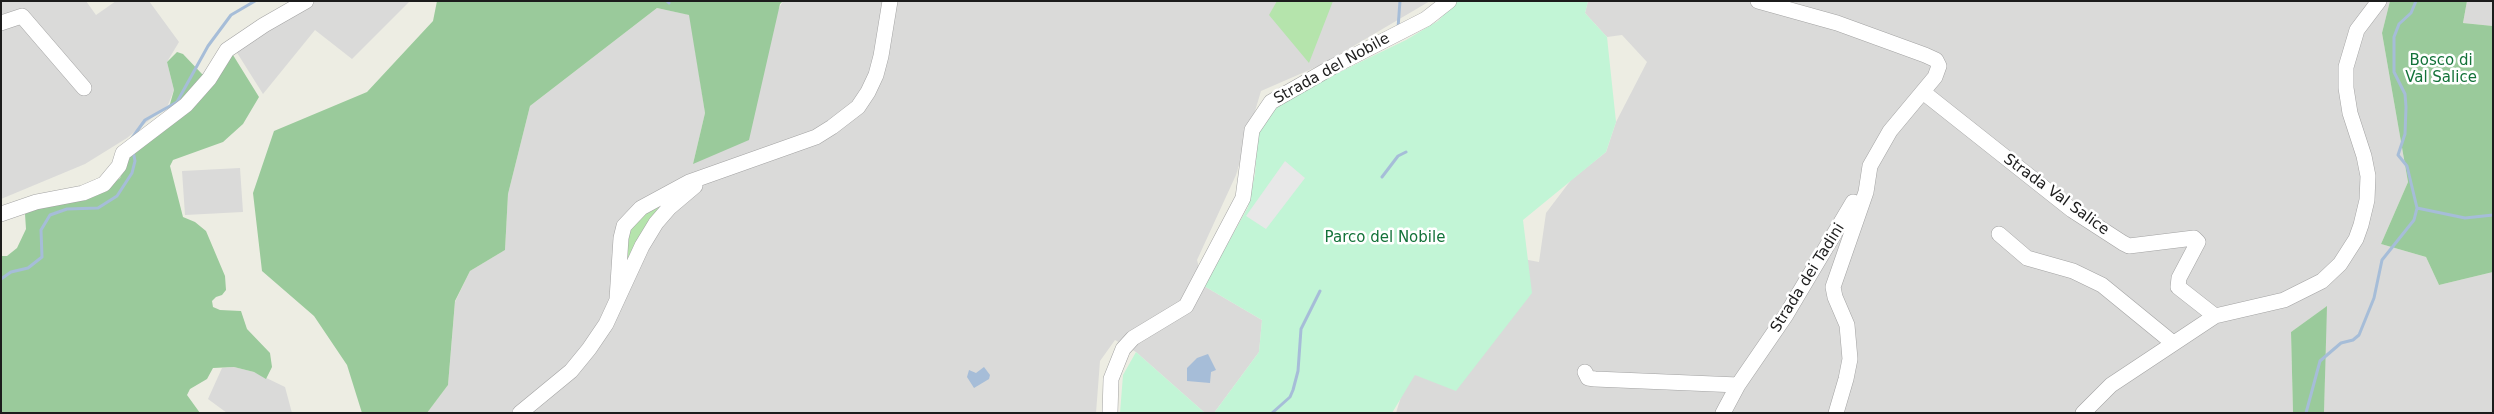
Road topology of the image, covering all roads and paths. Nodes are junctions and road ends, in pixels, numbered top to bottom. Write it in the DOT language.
graph roads {
  1 [pos="306,1"];
  2 [pos="890,1"];
  3 [pos="1449,1"];
  4 [pos="1758,1"];
  5 [pos="2379,1"];
  6 [pos="1,23"];
  7 [pos="84,88"];
  8 [pos="1924,92"];
  9 [pos="1870,166"];
  10 [pos="708,176"];
  11 [pos="1,214"];
  12 [pos="1999,234"];
  13 [pos="617,299"];
  14 [pos="2215,316"];
  15 [pos="2173,343"];
  16 [pos="1585,372"];
  17 [pos="1738,385"];
  18 [pos="520,413"];
  19 [pos="1110,413"];
  20 [pos="1723,413"];
  21 [pos="1836,413"];
  22 [pos="2083,413"];
  1 -- 11 [label="street"];
  2 -- 10 [label="street"];
  3 -- 19 [label="street, Strada del Nobile"];
  4 -- 8 [label="street, Strada dei Tadini"];
  5 -- 14 [label="street"];
  6 -- 7 [label="street"];
  8 -- 9 [label="street, Strada dei Tadini"];
  8 -- 14 [label="street, Strada Val Salice"];
  9 -- 17 [label="street, Strada dei Tadini"];
  9 -- 21 [label="street"];
  10 -- 13 [label="street"];
  10 -- 13 [label="street"];
  12 -- 15 [label="street"];
  13 -- 18 [label="street"];
  14 -- 15 [label="street"];
  15 -- 22 [label="street"];
  16 -- 17 [label="street"];
  17 -- 20 [label="street, Strada dei Tadini"];
}
